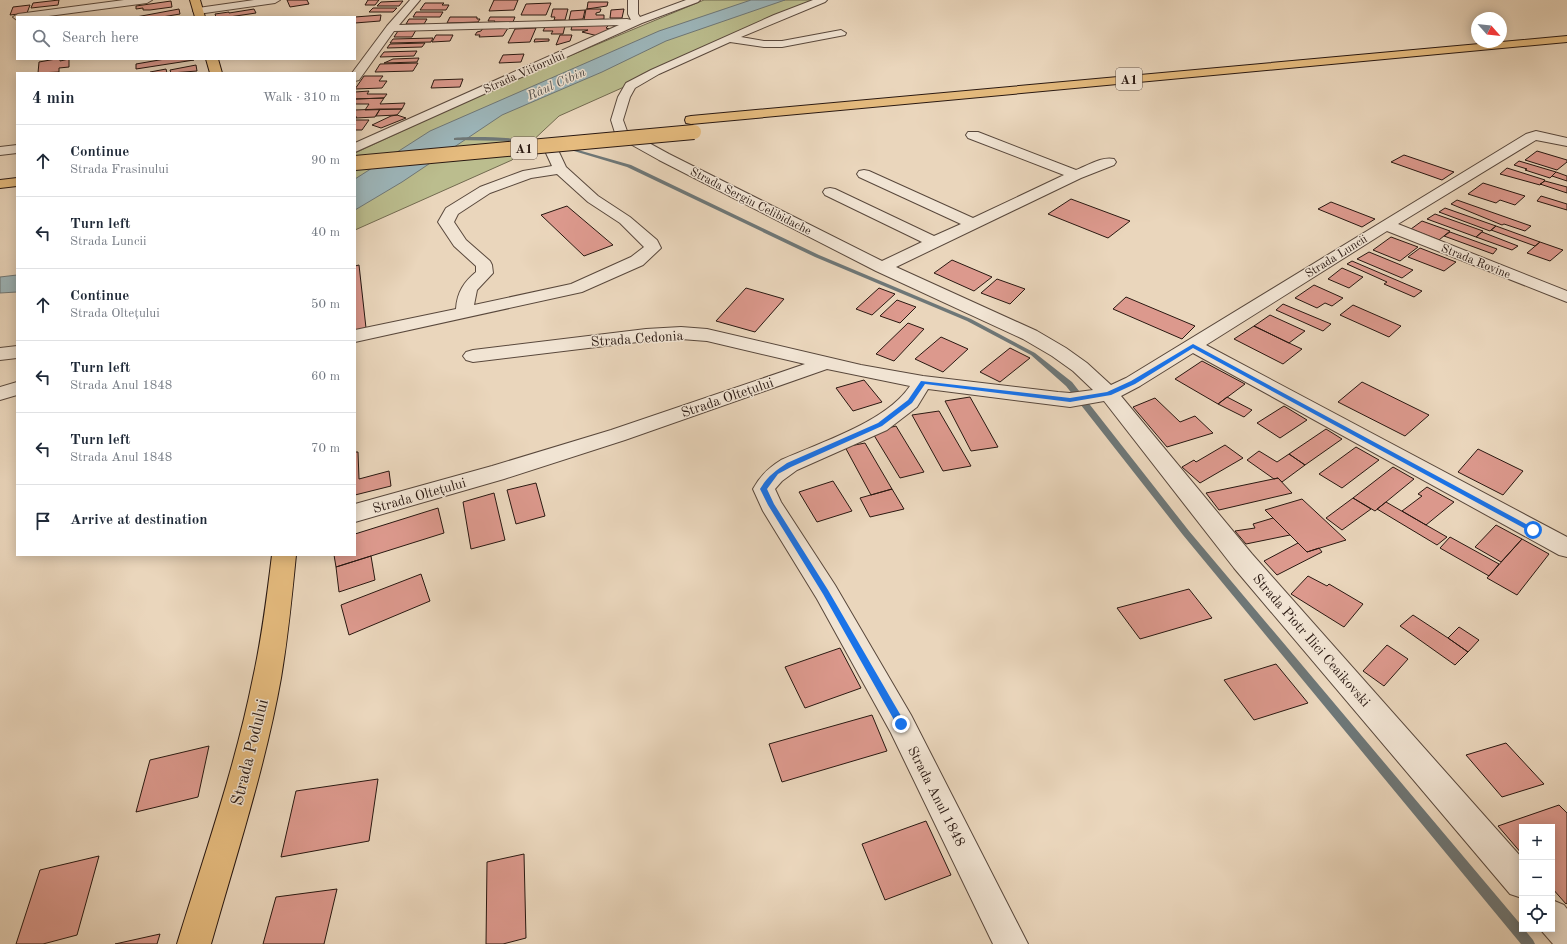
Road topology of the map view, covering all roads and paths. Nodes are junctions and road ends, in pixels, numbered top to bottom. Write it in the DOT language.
graph roads {
  1 [pos="148,0"];
  2 [pos="195,0"];
  3 [pos="275,0"];
  4 [pos="415,0"];
  5 [pos="633,0"];
  6 [pos="695,0"];
  7 [pos="822,0"];
  8 [pos="199,14"];
  9 [pos="26,16"];
  10 [pos="16,18"];
  11 [pos="6,20"];
  12 [pos="638,21"];
  13 [pos="391,28"];
  14 [pos="842,33"];
  15 [pos="729,39"];
  16 [pos="1567,39"];
  17 [pos="1567,50"];
  18 [pos="212,60"];
  19 [pos="216,72"];
  20 [pos="356,76"];
  21 [pos="811,121"];
  22 [pos="692,126"];
  23 [pos="710,131"];
  24 [pos="973,135"];
  25 [pos="1567,142"];
  26 [pos="16,149"];
  27 [pos="356,149"];
  28 [pos="356,149"];
  29 [pos="0,151"];
  30 [pos="553,153"];
  31 [pos="1109,162"];
  32 [pos="356,163"];
  33 [pos="560,169"];
  34 [pos="864,174"];
  35 [pos="1076,175"];
  36 [pos="16,182"];
  37 [pos="0,184"];
  38 [pos="830,192"];
  39 [pos="16,195"];
  40 [pos="0,197"];
  41 [pos="972,223"];
  42 [pos="1386,225"];
  43 [pos="934,242"];
  44 [pos="882,267"];
  45 [pos="1567,297"];
  46 [pos="465,312"];
  47 [pos="356,336"];
  48 [pos="1193,345"];
  49 [pos="16,352"];
  50 [pos="0,354"];
  51 [pos="473,356"];
  52 [pos="823,364"];
  53 [pos="923,382"];
  54 [pos="16,388"];
  55 [pos="0,394"];
  56 [pos="1102,395"];
  57 [pos="356,513"];
  58 [pos="1567,548"];
  59 [pos="284,556"];
  60 [pos="1519,879"];
  61 [pos="1555,920"];
  62 [pos="1567,934"];
  63 [pos="194,944"];
  64 [pos="1011,944"];
  1 -- 9 [label="street"];
  2 -- 8 [label="main road"];
  3 -- 8 [label="street"];
  4 -- 13 [label="street"];
  5 -- 12 [label="street"];
  6 -- 12 [label="street, Strada Viitorului"];
  7 -- 15 [label="street"];
  10 -- 11 [label="street"];
  12 -- 13 [label="street"];
  12 -- 27 [label="street, Strada Viitorului"];
  13 -- 20 [label="street"];
  14 -- 15 [label="street"];
  15 -- 44 [label="street, Strada Sergiu Celibidache"];
  16 -- 22 [label="main road, A1"];
  17 -- 21 [label="main road, A1"];
  18 -- 19 [label="main road"];
  22 -- 23 [label="main road, A1"];
  22 -- 28 [label="main road, A1"];
  22 -- 32 [label="main road, A1, bridge"];
  24 -- 35 [label="street"];
  25 -- 42 [label="street, Strada Luncii"];
  26 -- 29 [label="street"];
  30 -- 33 [label="street"];
  31 -- 35 [label="street"];
  33 -- 46 [label="street"];
  33 -- 46 [label="street"];
  34 -- 41 [label="street"];
  35 -- 41 [label="street"];
  36 -- 37 [label="main road"];
  38 -- 43 [label="street"];
  39 -- 40 [label="main road"];
  41 -- 43 [label="street"];
  42 -- 45 [label="street, Strada Rovine"];
  42 -- 48 [label="street, Strada Luncii"];
  43 -- 44 [label="street"];
  44 -- 56 [label="street, Strada Sergiu Celibidache"];
  46 -- 47 [label="street"];
  48 -- 56 [label="street, Strada Luncii"];
  48 -- 58 [label="street"];
  49 -- 50 [label="street"];
  51 -- 52 [label="street, Strada Cedonia"];
  52 -- 53 [label="street, Strada Oltețului"];
  52 -- 57 [label="street, Strada Oltețului"];
  53 -- 56 [label="street, Strada Oltețului"];
  53 -- 64 [label="street, Strada Anul 1848"];
  54 -- 55 [label="street"];
  56 -- 60 [label="street, Strada Piotr Ilici Ceaikovski"];
  59 -- 63 [label="main road, Strada Podului"];
  61 -- 62 [label="street"];
}
